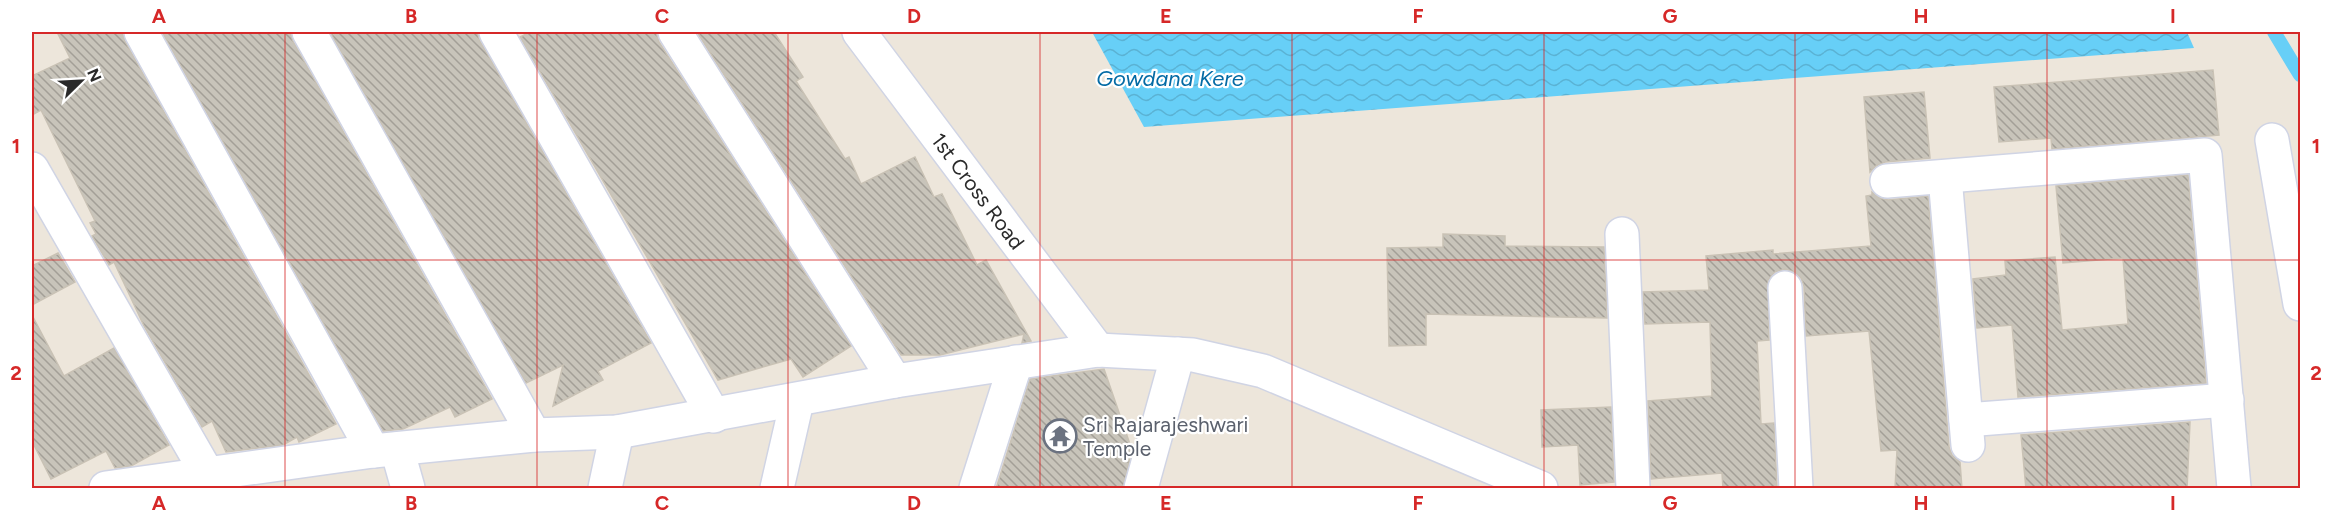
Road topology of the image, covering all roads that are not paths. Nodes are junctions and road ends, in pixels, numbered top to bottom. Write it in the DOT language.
graph roads {
  1 [pos="141,32"];
  2 [pos="309,32"];
  3 [pos="496,32"];
  4 [pos="675,32"];
  5 [pos="859,32"];
  6 [pos="2272,140"];
  7 [pos="32,169"];
  8 [pos="1946,177"];
  9 [pos="1887,181"];
  10 [pos="1622,234"];
  11 [pos="1785,288"];
  12 [pos="2301,304"];
  13 [pos="1098,351"];
  14 [pos="1178,354"];
  15 [pos="1016,362"];
  16 [pos="895,381"];
  17 [pos="2227,400"];
  18 [pos="797,401"];
  19 [pos="714,416"];
  20 [pos="617,432"];
  21 [pos="534,435"];
  22 [pos="385,450"];
  23 [pos="208,475"];
  24 [pos="258,478"];
  25 [pos="1148,486"];
  26 [pos="106,489"];
  27 [pos="408,489"];
  28 [pos="605,489"];
  29 [pos="777,489"];
  30 [pos="976,489"];
  31 [pos="1541,489"];
  32 [pos="1633,489"];
  33 [pos="1796,489"];
  34 [pos="2234,489"];
  1 -- 22 [label="street"];
  2 -- 21 [label="street"];
  3 -- 19 [label="street"];
  4 -- 16 [label="street"];
  5 -- 13 [label="street, 1st Cross Road"];
  6 -- 12 [label="street"];
  7 -- 23 [label="street"];
  8 -- 9 [label="street"];
  8 -- 17 [label="street"];
  8 -- 17 [label="street"];
  10 -- 32 [label="street"];
  11 -- 33 [label="street"];
  13 -- 14 [label="street"];
  13 -- 15 [label="street"];
  14 -- 25 [label="street"];
  14 -- 31 [label="street"];
  15 -- 16 [label="street"];
  15 -- 30 [label="street"];
  16 -- 18 [label="street"];
  17 -- 34 [label="street"];
  18 -- 19 [label="street"];
  18 -- 29 [label="street"];
  19 -- 20 [label="street"];
  20 -- 21 [label="street"];
  20 -- 28 [label="street"];
  21 -- 22 [label="street"];
  22 -- 24 [label="street"];
  22 -- 27 [label="street"];
  23 -- 24 [label="street"];
  23 -- 26 [label="street"];
}
